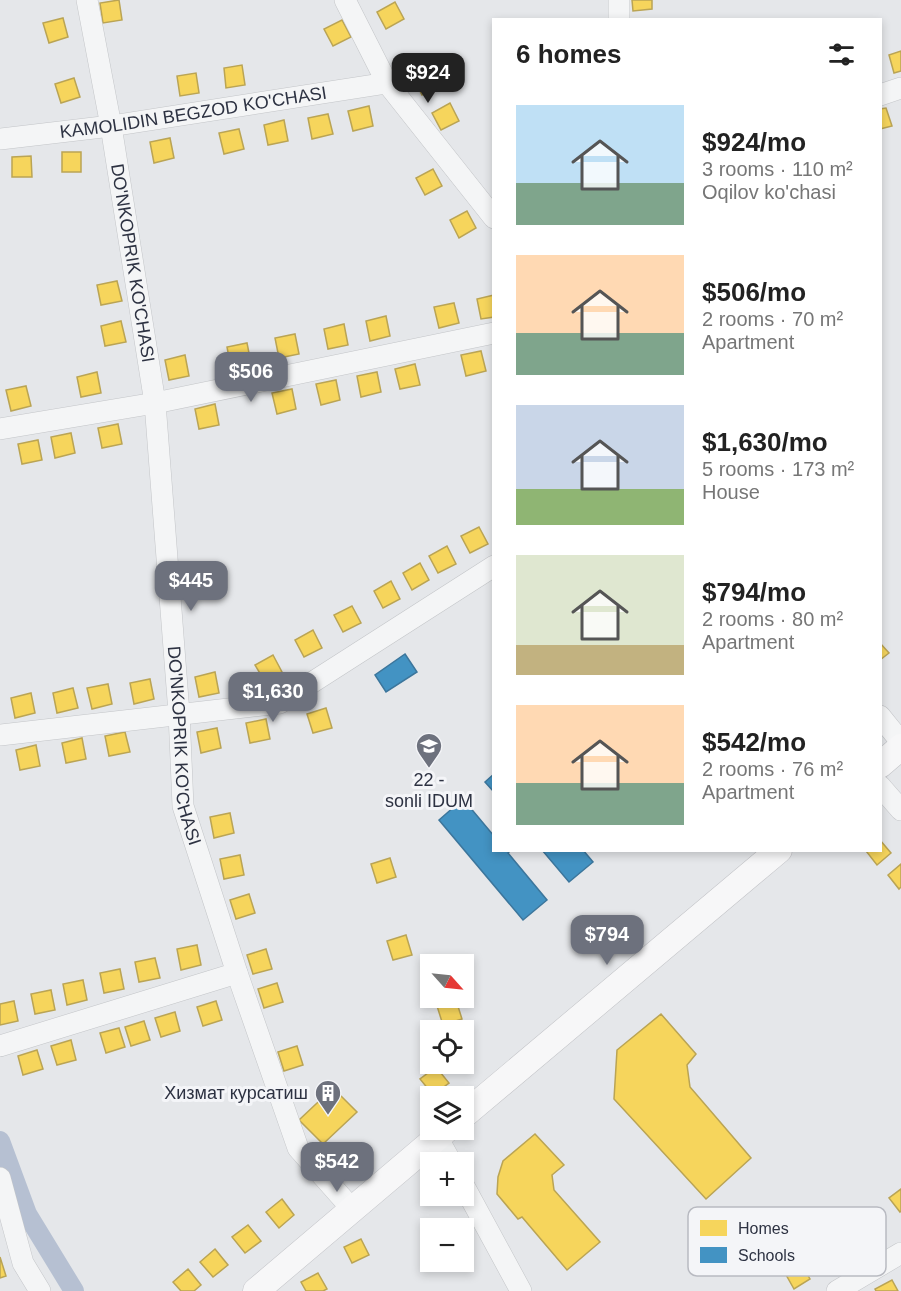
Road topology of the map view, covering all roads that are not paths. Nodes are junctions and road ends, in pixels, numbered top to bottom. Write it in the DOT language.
graph roads {
  1 [pos="87,0"];
  2 [pos="345,0"];
  3 [pos="619,0"];
  4 [pos="620,18"];
  5 [pos="387,83"];
  6 [pos="901,88"];
  7 [pos="882,94"];
  8 [pos="111,126"];
  9 [pos="0,139"];
  10 [pos="492,215"];
  11 [pos="492,333"];
  12 [pos="155,403"];
  13 [pos="0,429"];
  14 [pos="492,567"];
  15 [pos="179,713"];
  16 [pos="882,719"];
  17 [pos="0,735"];
  18 [pos="901,744"];
  19 [pos="882,763"];
  20 [pos="882,788"];
  21 [pos="901,810"];
  22 [pos="777,852"];
  23 [pos="237,973"];
  24 [pos="0,1046"];
  25 [pos="474,1107"];
  26 [pos="434,1140"];
  27 [pos="0,1178"];
  28 [pos="474,1204"];
  29 [pos="352,1209"];
  30 [pos="901,1253"];
  31 [pos="886,1262"];
  32 [pos="862,1276"];
  33 [pos="40,1291"];
  34 [pos="256,1291"];
  35 [pos="521,1291"];
  36 [pos="837,1291"];
  1 -- 8 [label="street, DO'NKOPRIK KO'CHASI"];
  2 -- 5 [label="street"];
  3 -- 4 [label="street"];
  5 -- 8 [label="street, KAMOLIDIN BEGZOD KO'CHASI"];
  5 -- 10 [label="street"];
  6 -- 7 [label="street"];
  8 -- 9 [label="street, KAMOLIDIN BEGZOD KO'CHASI"];
  8 -- 12 [label="street, DO'NKOPRIK KO'CHASI"];
  11 -- 12 [label="street"];
  12 -- 13 [label="street"];
  12 -- 15 [label="street, DO'NKOPRIK KO'CHASI"];
  14 -- 15 [label="street"];
  15 -- 17 [label="street"];
  15 -- 23 [label="street, DO'NKOPRIK KO'CHASI"];
  16 -- 18 [label="street"];
  18 -- 19 [label="main road"];
  20 -- 21 [label="street"];
  22 -- 25 [label="main road"];
  23 -- 24 [label="street"];
  23 -- 29 [label="street, DO'NKOPRIK KO'CHASI"];
  26 -- 29 [label="main road"];
  27 -- 33 [label="street"];
  28 -- 35 [label="street"];
  29 -- 34 [label="main road"];
  30 -- 31 [label="street"];
  32 -- 36 [label="street"];
}
